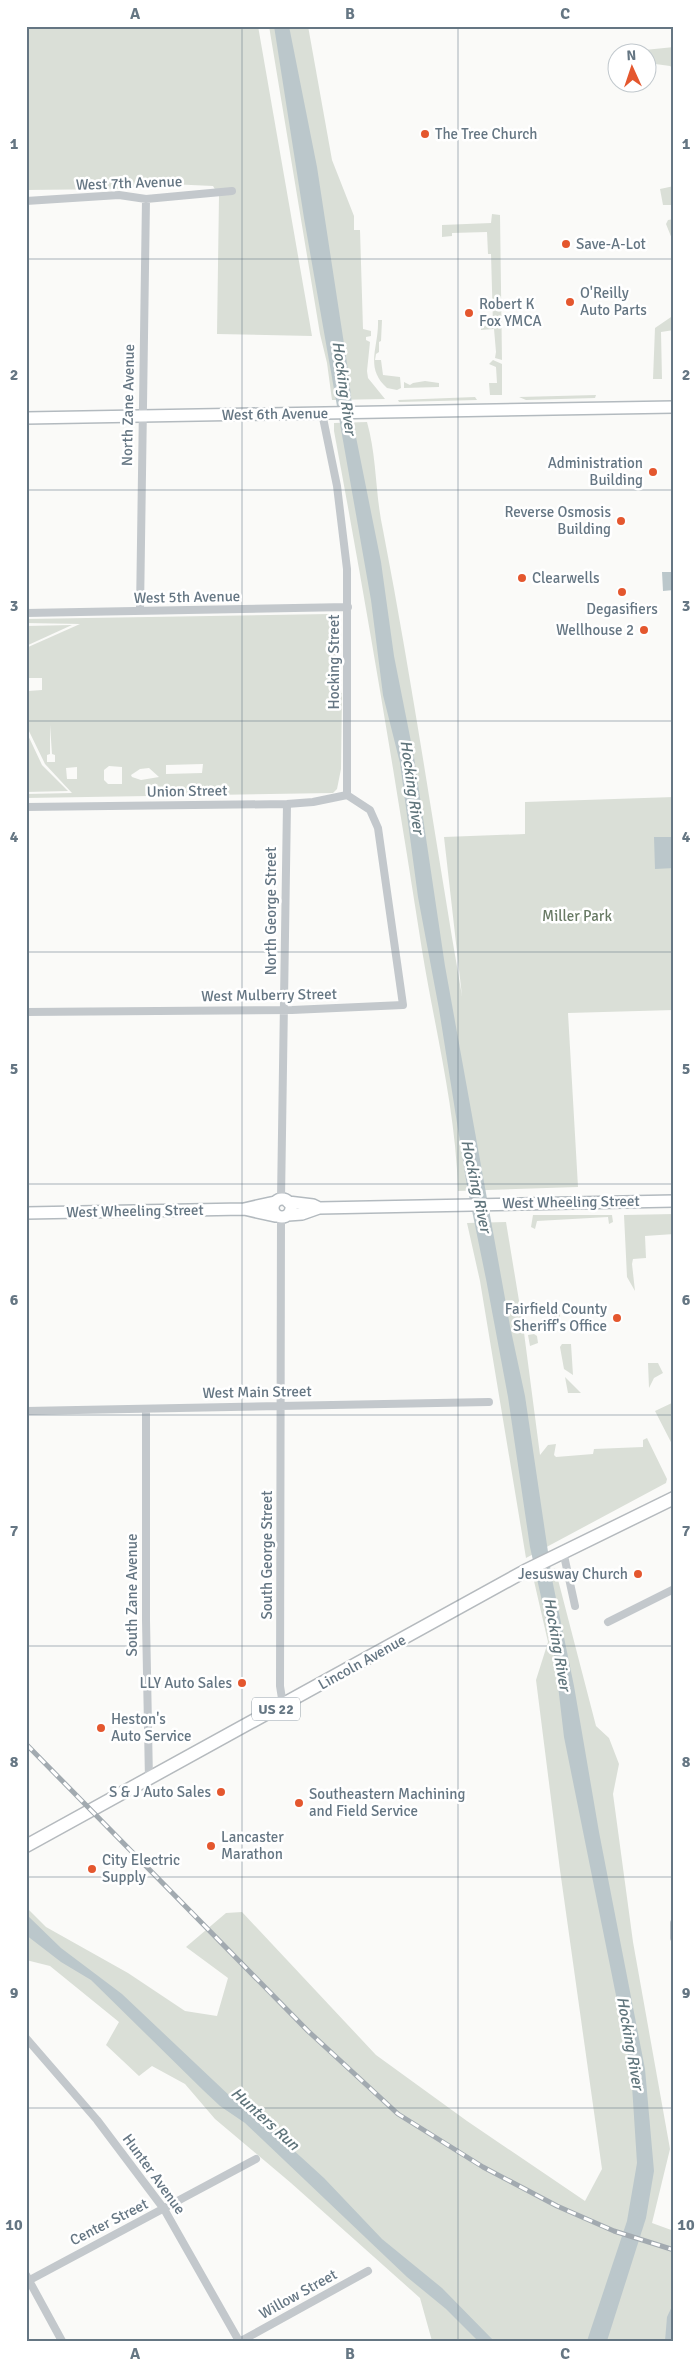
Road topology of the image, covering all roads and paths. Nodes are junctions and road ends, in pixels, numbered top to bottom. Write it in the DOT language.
graph roads {
  1 [pos="232,191"];
  2 [pos="146,199"];
  3 [pos="26,201"];
  4 [pos="674,407"];
  5 [pos="325,413"];
  6 [pos="142,416"];
  7 [pos="26,418"];
  8 [pos="348,607"];
  9 [pos="140,611"];
  10 [pos="26,612"];
  11 [pos="347,795"];
  12 [pos="287,804"];
  13 [pos="26,807"];
  14 [pos="284,1010"];
  15 [pos="26,1012"];
  16 [pos="674,1200"];
  17 [pos="282,1201"];
  18 [pos="319,1208"];
  19 [pos="244,1209"];
  20 [pos="26,1213"];
  21 [pos="282,1216"];
  22 [pos="489,1402"];
  23 [pos="279,1405"];
  24 [pos="146,1410"];
  25 [pos="26,1411"];
  26 [pos="674,1498"];
  27 [pos="560,1553"];
  28 [pos="674,1589"];
  29 [pos="574,1606"];
  30 [pos="608,1622"];
  31 [pos="283,1705"];
  32 [pos="149,1780"];
  33 [pos="26,1846"];
  34 [pos="674,1923"];
  35 [pos="673,1935"];
  36 [pos="26,2038"];
  37 [pos="256,2159"];
  38 [pos="164,2209"];
  39 [pos="368,2271"];
  40 [pos="27,2279"];
  41 [pos="62,2341"];
  42 [pos="240,2341"];
  1 -- 2 [label="street, West 7th Avenue"];
  2 -- 3 [label="street, West 7th Avenue"];
  2 -- 6 [label="street, North Zane Avenue"];
  4 -- 5 [label="street, West 6th Avenue"];
  5 -- 6 [label="street, West 6th Avenue"];
  5 -- 8 [label="street, Hocking Street"];
  6 -- 7 [label="street, West 6th Avenue"];
  6 -- 9 [label="street, North Zane Avenue"];
  8 -- 9 [label="street, West 5th Avenue"];
  8 -- 11 [label="street, Hocking Street"];
  9 -- 10 [label="street, West 5th Avenue"];
  11 -- 12 [label="street, Union Street"];
  11 -- 14 [label="street, West Mulberry Street"];
  12 -- 13 [label="street, Union Street"];
  12 -- 14 [label="street, North George Street"];
  14 -- 15 [label="street, West Mulberry Street"];
  14 -- 17 [label="street, North George Street"];
  16 -- 18 [label="street, West Wheeling Street"];
  17 -- 18 [label="street, West Wheeling Street"];
  17 -- 19 [label="street, West Wheeling Street"];
  17 -- 21 [label="street"];
  17 -- 21 [label="street"];
  18 -- 21 [label="street, West Wheeling Street"];
  19 -- 20 [label="street, West Wheeling Street"];
  19 -- 21 [label="street, West Wheeling Street"];
  21 -- 23 [label="street"];
  22 -- 23 [label="street, West Main Street"];
  23 -- 24 [label="street, West Main Street"];
  23 -- 31 [label="street, South George Street"];
  24 -- 25 [label="street, West Main Street"];
  24 -- 32 [label="street, South Zane Avenue"];
  26 -- 27 [label="main road, Lincoln Avenue / US 22"];
  27 -- 29 [label="street"];
  27 -- 31 [label="main road, Lincoln Avenue / US 22"];
  28 -- 30 [label="street"];
  31 -- 32 [label="main road, Lincoln Avenue / US 22"];
  32 -- 33 [label="main road, Lincoln Avenue / US 22"];
  34 -- 35 [label="street"];
  36 -- 38 [label="street, Hunter Avenue"];
  37 -- 38 [label="street, Center Street"];
  38 -- 40 [label="street, Center Street"];
  38 -- 42 [label="street, Hunter Avenue"];
  39 -- 42 [label="street, Willow Street"];
  40 -- 41 [label="street"];
}
